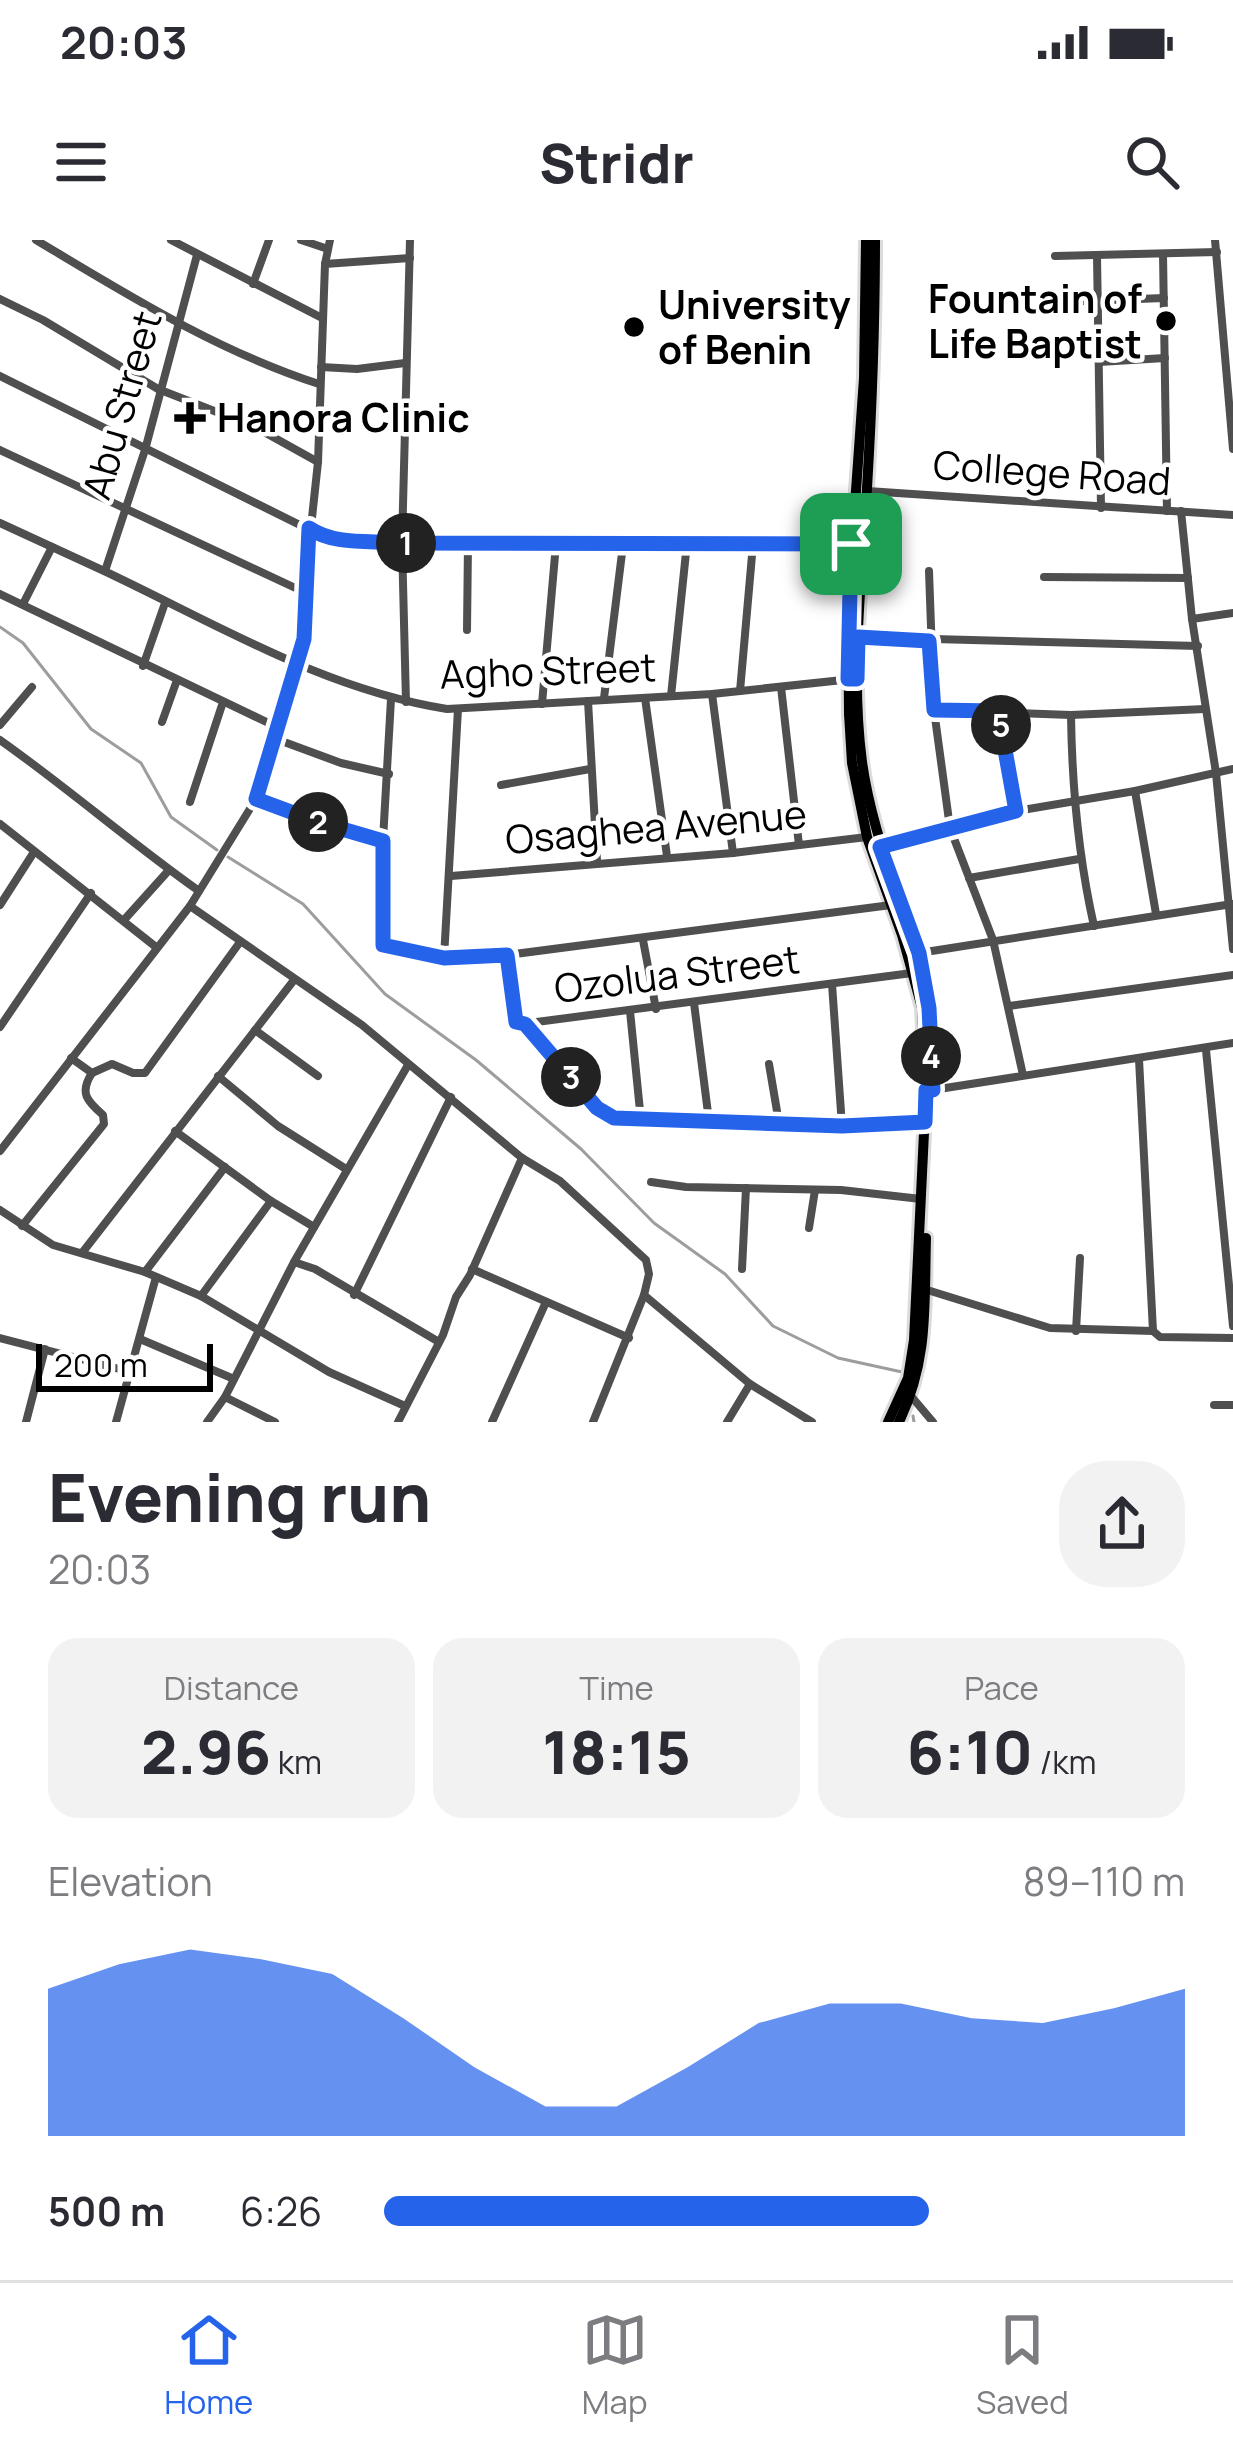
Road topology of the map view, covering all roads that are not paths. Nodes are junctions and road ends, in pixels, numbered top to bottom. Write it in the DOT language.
graph roads {
  1 [pos="36,240"];
  2 [pos="171,240"];
  3 [pos="269,240"];
  4 [pos="301,240"];
  5 [pos="410,240"];
  6 [pos="870,240"];
  7 [pos="1215,240"];
  8 [pos="329,244"];
  9 [pos="1217,252"];
  10 [pos="1163,254"];
  11 [pos="197,255"];
  12 [pos="1055,256"];
  13 [pos="1097,256"];
  14 [pos="410,258"];
  15 [pos="325,263"];
  16 [pos="253,284"];
  17 [pos="1164,298"];
  18 [pos="0,299"];
  19 [pos="1098,300"];
  20 [pos="1059,302"];
  21 [pos="322,318"];
  22 [pos="176,323"];
  23 [pos="1165,358"];
  24 [pos="1099,362"];
  25 [pos="405,363"];
  26 [pos="321,367"];
  27 [pos="0,376"];
  28 [pos="319,384"];
  29 [pos="158,389"];
  30 [pos="1233,448"];
  31 [pos="0,450"];
  32 [pos="145,450"];
  33 [pos="318,462"];
  34 [pos="867,490"];
  35 [pos="1101,508"];
  36 [pos="124,510"];
  37 [pos="1167,511"];
  38 [pos="1181,512"];
  39 [pos="1233,515"];
  40 [pos="0,524"];
  41 [pos="309,528"];
  42 [pos="401,543"];
  43 [pos="468,543"];
  44 [pos="687,543"];
  45 [pos="556,544"];
  46 [pos="753,544"];
  47 [pos="851,544"];
  48 [pos="623,545"];
  49 [pos="52,547"];
  50 [pos="104,571"];
  51 [pos="929,571"];
  52 [pos="1044,578"];
  53 [pos="1188,578"];
  54 [pos="304,592"];
  55 [pos="0,594"];
  56 [pos="165,603"];
  57 [pos="23,604"];
  58 [pos="1233,613"];
  59 [pos="1192,619"];
  60 [pos="467,630"];
  61 [pos="858,637"];
  62 [pos="929,641"];
  63 [pos="1199,646"];
  64 [pos="142,665"];
  65 [pos="298,665"];
  66 [pos="853,679"];
  67 [pos="177,680"];
  68 [pos="32,687"];
  69 [pos="781,687"];
  70 [pos="740,692"];
  71 [pos="712,694"];
  72 [pos="671,696"];
  73 [pos="391,698"];
  74 [pos="645,698"];
  75 [pos="604,699"];
  76 [pos="588,701"];
  77 [pos="223,703"];
  78 [pos="406,703"];
  79 [pos="542,704"];
  80 [pos="458,709"];
  81 [pos="1204,709"];
  82 [pos="934,710"];
  83 [pos="998,711"];
  84 [pos="1071,716"];
  85 [pos="162,722"];
  86 [pos="0,725"];
  87 [pos="279,728"];
  88 [pos="0,740"];
  89 [pos="276,740"];
  90 [pos="1233,769"];
  91 [pos="590,770"];
  92 [pos="1216,773"];
  93 [pos="389,774"];
  94 [pos="501,785"];
  95 [pos="1135,791"];
  96 [pos="256,799"];
  97 [pos="190,802"];
  98 [pos="1073,803"];
  99 [pos="1016,811"];
  100 [pos="0,824"];
  101 [pos="950,828"];
  102 [pos="1233,835"];
  103 [pos="867,837"];
  104 [pos="1222,838"];
  105 [pos="383,841"];
  106 [pos="799,845"];
  107 [pos="880,847"];
  108 [pos="34,852"];
  109 [pos="734,853"];
  110 [pos="667,856"];
  111 [pos="1079,859"];
  112 [pos="597,862"];
  113 [pos="169,870"];
  114 [pos="451,876"];
  115 [pos="969,878"];
  116 [pos="199,891"];
  117 [pos="91,892"];
  118 [pos="1231,904"];
  119 [pos="0,905"];
  120 [pos="891,905"];
  121 [pos="190,907"];
  122 [pos="1156,914"];
  123 [pos="124,920"];
  124 [pos="1094,926"];
  125 [pos="643,940"];
  126 [pos="993,940"];
  127 [pos="240,942"];
  128 [pos="156,947"];
  129 [pos="1233,949"];
  130 [pos="919,953"];
  131 [pos="507,955"];
  132 [pos="444,958"];
  133 [pos="912,973"];
  134 [pos="1233,975"];
  135 [pos="294,980"];
  136 [pos="832,984"];
  137 [pos="694,1004"];
  138 [pos="1009,1006"];
  139 [pos="656,1009"];
  140 [pos="630,1011"];
  141 [pos="525,1024"];
  142 [pos="0,1027"];
  143 [pos="255,1030"];
  144 [pos="1233,1043"];
  145 [pos="1206,1050"];
  146 [pos="71,1058"];
  147 [pos="1139,1059"];
  148 [pos="770,1064"];
  149 [pos="408,1065"];
  150 [pos="92,1073"];
  151 [pos="1023,1075"];
  152 [pos="218,1076"];
  153 [pos="318,1076"];
  154 [pos="929,1090"];
  155 [pos="451,1097"];
  156 [pos="641,1121"];
  157 [pos="709,1121"];
  158 [pos="928,1122"];
  159 [pos="779,1123"];
  160 [pos="842,1126"];
  161 [pos="176,1131"];
  162 [pos="1,1146"];
  163 [pos="522,1159"];
  164 [pos="225,1167"];
  165 [pos="346,1169"];
  166 [pos="651,1182"];
  167 [pos="746,1188"];
  168 [pos="815,1190"];
  169 [pos="921,1199"];
  170 [pos="271,1201"];
  171 [pos="0,1210"];
  172 [pos="22,1226"];
  173 [pos="314,1227"];
  174 [pos="809,1228"];
  175 [pos="82,1253"];
  176 [pos="1080,1258"];
  177 [pos="294,1262"];
  178 [pos="472,1269"];
  179 [pos="742,1269"];
  180 [pos="145,1272"];
  181 [pos="157,1277"];
  182 [pos="924,1289"];
  183 [pos="354,1295"];
  184 [pos="644,1295"];
  185 [pos="201,1296"];
  186 [pos="546,1302"];
  187 [pos="1233,1326"];
  188 [pos="260,1329"];
  189 [pos="1076,1330"];
  190 [pos="1156,1334"];
  191 [pos="0,1338"];
  192 [pos="629,1338"];
  193 [pos="1233,1338"];
  194 [pos="140,1339"];
  195 [pos="440,1342"];
  196 [pos="45,1349"];
  197 [pos="131,1372"];
  198 [pos="234,1379"];
  199 [pos="750,1384"];
  200 [pos="911,1396"];
  201 [pos="225,1397"];
  202 [pos="1233,1405"];
  203 [pos="404,1406"];
  204 [pos="1214,1406"];
  205 [pos="26,1422"];
  206 [pos="116,1422"];
  207 [pos="208,1422"];
  208 [pos="274,1422"];
  209 [pos="398,1422"];
  210 [pos="492,1422"];
  211 [pos="593,1422"];
  212 [pos="727,1422"];
  213 [pos="812,1422"];
  214 [pos="888,1422"];
  215 [pos="899,1422"];
  216 [pos="933,1422"];
  1 -- 22 [label="street"];
  2 -- 11 [label="street"];
  3 -- 16 [label="street"];
  4 -- 8 [label="street"];
  5 -- 14 [label="street"];
  6 -- 34 [label="main road"];
  6 -- 47 [label="main road"];
  7 -- 9 [label="street"];
  8 -- 15 [label="street"];
  9 -- 10 [label="street"];
  9 -- 30 [label="street"];
  10 -- 13 [label="street"];
  10 -- 17 [label="street"];
  11 -- 16 [label="street"];
  11 -- 22 [label="street, Abu Street"];
  12 -- 13 [label="street"];
  13 -- 19 [label="street"];
  14 -- 15 [label="street"];
  14 -- 25 [label="street"];
  15 -- 21 [label="street"];
  16 -- 21 [label="street"];
  17 -- 19 [label="street"];
  17 -- 23 [label="street"];
  18 -- 29 [label="street"];
  19 -- 20 [label="street"];
  19 -- 24 [label="street"];
  21 -- 26 [label="street"];
  22 -- 28 [label="street"];
  22 -- 29 [label="street, Abu Street"];
  23 -- 24 [label="street"];
  23 -- 37 [label="street"];
  24 -- 35 [label="street"];
  25 -- 26 [label="street"];
  25 -- 42 [label="street"];
  26 -- 28 [label="street"];
  27 -- 32 [label="street"];
  28 -- 33 [label="street"];
  29 -- 32 [label="street, Abu Street"];
  29 -- 33 [label="street"];
  31 -- 36 [label="street"];
  32 -- 36 [label="street, Abu Street"];
  32 -- 41 [label="street"];
  33 -- 41 [label="street"];
  34 -- 35 [label="street, College Road"];
  34 -- 61 [label="main road"];
  35 -- 37 [label="street, College Road"];
  36 -- 50 [label="street, Abu Street"];
  36 -- 54 [label="street"];
  37 -- 38 [label="street, College Road"];
  38 -- 39 [label="street, College Road"];
  38 -- 53 [label="street"];
  40 -- 49 [label="street, Agho Street"];
  41 -- 42 [label="street"];
  41 -- 54 [label="street"];
  42 -- 43 [label="street"];
  42 -- 78 [label="street"];
  43 -- 45 [label="street"];
  43 -- 60 [label="street"];
  44 -- 46 [label="street"];
  44 -- 48 [label="street"];
  44 -- 72 [label="street"];
  45 -- 48 [label="street"];
  45 -- 79 [label="street"];
  46 -- 47 [label="street"];
  46 -- 70 [label="street"];
  47 -- 66 [label="main road"];
  48 -- 75 [label="street"];
  49 -- 50 [label="street, Agho Street"];
  49 -- 57 [label="street"];
  50 -- 56 [label="street, Agho Street"];
  51 -- 62 [label="street"];
  52 -- 53 [label="street"];
  53 -- 59 [label="street"];
  54 -- 65 [label="street"];
  55 -- 57 [label="street"];
  56 -- 64 [label="street"];
  56 -- 65 [label="street, Agho Street"];
  57 -- 64 [label="street"];
  58 -- 59 [label="street"];
  59 -- 63 [label="street"];
  61 -- 62 [label="street"];
  61 -- 66 [label="main road"];
  62 -- 63 [label="street"];
  62 -- 82 [label="street"];
  63 -- 81 [label="street"];
  64 -- 67 [label="street"];
  65 -- 73 [label="street, Agho Street"];
  65 -- 87 [label="street"];
  66 -- 69 [label="street, Agho Street"];
  66 -- 103 [label="main road"];
  66 -- 107 [label="main road"];
  67 -- 77 [label="street"];
  67 -- 85 [label="street"];
  68 -- 86 [label="street"];
  69 -- 70 [label="street, Agho Street"];
  69 -- 106 [label="street"];
  70 -- 71 [label="street, Agho Street"];
  71 -- 72 [label="street, Agho Street"];
  71 -- 109 [label="street"];
  72 -- 74 [label="street, Agho Street"];
  73 -- 78 [label="street, Agho Street"];
  73 -- 93 [label="street"];
  74 -- 75 [label="street, Agho Street"];
  74 -- 110 [label="street"];
  75 -- 76 [label="street, Agho Street"];
  76 -- 79 [label="street, Agho Street"];
  76 -- 91 [label="street"];
  77 -- 87 [label="street"];
  77 -- 97 [label="street"];
  78 -- 80 [label="street, Agho Street"];
  79 -- 80 [label="street, Agho Street"];
  80 -- 114 [label="street"];
  81 -- 84 [label="street"];
  81 -- 92 [label="street"];
  82 -- 83 [label="street"];
  82 -- 101 [label="street"];
  83 -- 84 [label="street"];
  83 -- 99 [label="street"];
  84 -- 98 [label="street"];
  87 -- 89 [label="street"];
  88 -- 113 [label="street"];
  89 -- 93 [label="street"];
  89 -- 96 [label="street"];
  90 -- 92 [label="street"];
  91 -- 94 [label="street"];
  91 -- 112 [label="street"];
  92 -- 95 [label="street"];
  92 -- 104 [label="street"];
  93 -- 105 [label="street"];
  95 -- 98 [label="street"];
  95 -- 122 [label="street"];
  96 -- 105 [label="street"];
  96 -- 116 [label="street"];
  98 -- 99 [label="street"];
  98 -- 111 [label="street"];
  99 -- 101 [label="street"];
  100 -- 108 [label="street"];
  101 -- 107 [label="street"];
  101 -- 115 [label="street"];
  102 -- 104 [label="street"];
  103 -- 106 [label="street, Osaghea Avenue"];
  103 -- 120 [label="main road"];
  104 -- 118 [label="street"];
  105 -- 132 [label="street"];
  106 -- 109 [label="street, Osaghea Avenue"];
  107 -- 130 [label="main road"];
  108 -- 117 [label="street"];
  108 -- 119 [label="street"];
  109 -- 110 [label="street, Osaghea Avenue"];
  110 -- 112 [label="street, Osaghea Avenue"];
  111 -- 115 [label="street"];
  111 -- 124 [label="street"];
  112 -- 114 [label="street, Osaghea Avenue"];
  113 -- 116 [label="street"];
  113 -- 123 [label="street"];
  114 -- 132 [label="street"];
  115 -- 126 [label="street"];
  116 -- 121 [label="street"];
  117 -- 123 [label="street"];
  117 -- 142 [label="street"];
  118 -- 122 [label="street"];
  118 -- 129 [label="street"];
  120 -- 125 [label="street"];
  120 -- 133 [label="main road"];
  121 -- 127 [label="street"];
  121 -- 128 [label="street"];
  122 -- 124 [label="street"];
  123 -- 128 [label="street"];
  124 -- 126 [label="street"];
  125 -- 131 [label="street"];
  125 -- 139 [label="street"];
  126 -- 130 [label="street"];
  126 -- 138 [label="street"];
  127 -- 135 [label="street"];
  127 -- 150 [label="street"];
  128 -- 146 [label="street"];
  130 -- 154 [label="main road"];
  131 -- 132 [label="street"];
  131 -- 141 [label="street, Ozolua Street"];
  133 -- 136 [label="street, Ozolua Street"];
  133 -- 154 [label="main road"];
  134 -- 138 [label="street"];
  135 -- 143 [label="street"];
  135 -- 149 [label="street"];
  136 -- 137 [label="street, Ozolua Street"];
  136 -- 160 [label="street"];
  137 -- 139 [label="street, Ozolua Street"];
  137 -- 157 [label="street"];
  138 -- 151 [label="street"];
  139 -- 140 [label="street, Ozolua Street"];
  140 -- 141 [label="street, Ozolua Street"];
  140 -- 156 [label="street"];
  141 -- 156 [label="street"];
  143 -- 152 [label="street"];
  143 -- 153 [label="street"];
  144 -- 145 [label="street"];
  145 -- 147 [label="street"];
  145 -- 187 [label="street"];
  146 -- 150 [label="street"];
  146 -- 162 [label="street"];
  147 -- 151 [label="street"];
  147 -- 190 [label="street"];
  148 -- 159 [label="street"];
  149 -- 155 [label="street"];
  149 -- 165 [label="street"];
  150 -- 172 [label="street"];
  151 -- 154 [label="street"];
  152 -- 161 [label="street"];
  152 -- 165 [label="street"];
  154 -- 158 [label="main road"];
  155 -- 163 [label="street"];
  155 -- 183 [label="street"];
  156 -- 157 [label="street"];
  157 -- 159 [label="street"];
  158 -- 160 [label="street"];
  158 -- 169 [label="main road"];
  158 -- 182 [label="main road"];
  159 -- 160 [label="street"];
  161 -- 164 [label="street"];
  161 -- 175 [label="street"];
  163 -- 178 [label="street"];
  163 -- 184 [label="street"];
  164 -- 170 [label="street"];
  164 -- 180 [label="street"];
  165 -- 173 [label="street"];
  166 -- 167 [label="street"];
  167 -- 168 [label="street"];
  167 -- 179 [label="street"];
  168 -- 169 [label="street"];
  168 -- 174 [label="street"];
  169 -- 214 [label="main road"];
  170 -- 173 [label="street"];
  170 -- 185 [label="street"];
  171 -- 172 [label="street"];
  172 -- 175 [label="street"];
  173 -- 177 [label="street"];
  175 -- 180 [label="street"];
  176 -- 189 [label="street"];
  177 -- 183 [label="street"];
  177 -- 188 [label="street"];
  178 -- 186 [label="street"];
  178 -- 195 [label="street"];
  180 -- 181 [label="street"];
  181 -- 185 [label="street"];
  181 -- 194 [label="street"];
  182 -- 189 [label="street"];
  182 -- 200 [label="main road"];
  183 -- 195 [label="street"];
  184 -- 192 [label="street"];
  184 -- 199 [label="street"];
  185 -- 188 [label="street"];
  186 -- 192 [label="street"];
  186 -- 210 [label="street"];
  188 -- 198 [label="street"];
  188 -- 203 [label="street"];
  189 -- 190 [label="street"];
  190 -- 193 [label="street"];
  191 -- 196 [label="street"];
  192 -- 211 [label="street"];
  194 -- 197 [label="street"];
  194 -- 198 [label="street"];
  195 -- 203 [label="street"];
  196 -- 197 [label="street"];
  196 -- 205 [label="street"];
  197 -- 206 [label="street"];
  198 -- 201 [label="street"];
  199 -- 212 [label="street"];
  199 -- 213 [label="street"];
  200 -- 215 [label="main road"];
  200 -- 216 [label="street"];
  201 -- 207 [label="street"];
  201 -- 208 [label="street"];
  202 -- 204 [label="street"];
  203 -- 209 [label="street"];
}
